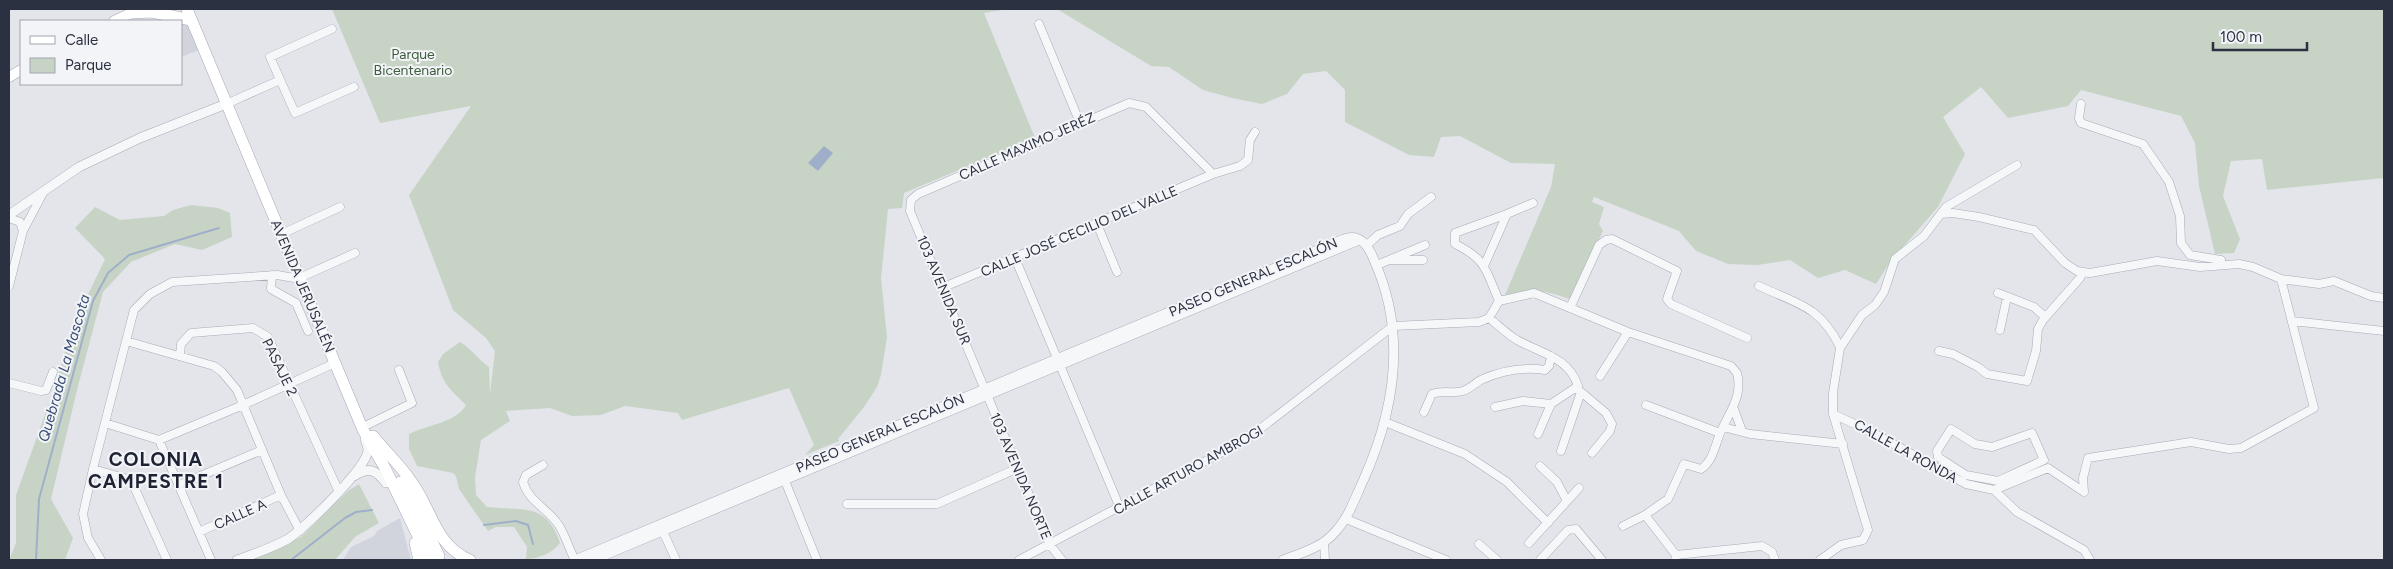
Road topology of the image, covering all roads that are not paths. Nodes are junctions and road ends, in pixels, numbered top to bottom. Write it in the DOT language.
graph roads {
  1 [pos="187,9"];
  2 [pos="194,9"];
  3 [pos="136,11"];
  4 [pos="116,20"];
  5 [pos="191,20"];
  6 [pos="1039,24"];
  7 [pos="332,29"];
  8 [pos="20,71"];
  9 [pos="9,77"];
  10 [pos="280,80"];
  11 [pos="354,87"];
  12 [pos="230,102"];
  13 [pos="2081,104"];
  14 [pos="1080,123"];
  15 [pos="1255,132"];
  16 [pos="2017,165"];
  17 [pos="1213,174"];
  18 [pos="43,192"];
  19 [pos="918,194"];
  20 [pos="1431,197"];
  21 [pos="1533,203"];
  22 [pos="340,207"];
  23 [pos="1507,214"];
  24 [pos="1941,214"];
  25 [pos="9,216"];
  26 [pos="1097,224"];
  27 [pos="23,231"];
  28 [pos="288,231"];
  29 [pos="1364,242"];
  30 [pos="1425,245"];
  31 [pos="355,253"];
  32 [pos="1015,258"];
  33 [pos="1390,260"];
  34 [pos="1423,260"];
  35 [pos="1377,265"];
  36 [pos="2221,265"];
  37 [pos="1484,266"];
  38 [pos="1117,272"];
  39 [pos="2082,272"];
  40 [pos="272,275"];
  41 [pos="303,277"];
  42 [pos="2281,279"];
  43 [pos="9,286"];
  44 [pos="1759,286"];
  45 [pos="944,287"];
  46 [pos="1998,293"];
  47 [pos="2006,296"];
  48 [pos="2384,298"];
  49 [pos="1499,301"];
  50 [pos="1570,308"];
  51 [pos="1489,318"];
  52 [pos="2045,318"];
  53 [pos="2292,321"];
  54 [pos="1393,326"];
  55 [pos="2000,330"];
  56 [pos="2384,331"];
  57 [pos="308,332"];
  58 [pos="1628,332"];
  59 [pos="1748,338"];
  60 [pos="126,341"];
  61 [pos="1840,347"];
  62 [pos="1939,351"];
  63 [pos="180,355"];
  64 [pos="1551,356"];
  65 [pos="335,362"];
  66 [pos="1058,362"];
  67 [pos="399,370"];
  68 [pos="53,372"];
  69 [pos="1600,376"];
  70 [pos="9,383"];
  71 [pos="289,384"];
  72 [pos="1579,391"];
  73 [pos="986,392"];
  74 [pos="1551,404"];
  75 [pos="243,405"];
  76 [pos="1646,405"];
  77 [pos="1495,407"];
  78 [pos="1734,409"];
  79 [pos="1424,412"];
  80 [pos="1834,414"];
  81 [pos="1385,422"];
  82 [pos="105,423"];
  83 [pos="368,430"];
  84 [pos="1721,430"];
  85 [pos="1742,431"];
  86 [pos="1538,434"];
  87 [pos="159,440"];
  88 [pos="1843,444"];
  89 [pos="262,450"];
  90 [pos="1561,451"];
  91 [pos="1592,453"];
  92 [pos="543,465"];
  93 [pos="1540,466"];
  94 [pos="1018,468"];
  95 [pos="92,469"];
  96 [pos="783,477"];
  97 [pos="349,478"];
  98 [pos="1966,480"];
  99 [pos="386,483"];
  100 [pos="179,485"];
  101 [pos="1579,488"];
  102 [pos="1994,490"];
  103 [pos="339,492"];
  104 [pos="281,496"];
  105 [pos="1567,501"];
  106 [pos="846,504"];
  107 [pos="1120,508"];
  108 [pos="1645,515"];
  109 [pos="1346,519"];
  110 [pos="1548,522"];
  111 [pos="1623,526"];
  112 [pos="661,528"];
  113 [pos="300,531"];
  114 [pos="199,532"];
  115 [pos="1324,542"];
  116 [pos="1530,543"];
  117 [pos="1479,544"];
  118 [pos="1050,545"];
  119 [pos="1675,557"];
  120 [pos="429,559"];
  121 [pos="101,560"];
  122 [pos="167,560"];
  123 [pos="211,560"];
  124 [pos="237,560"];
  125 [pos="464,560"];
  126 [pos="471,560"];
  127 [pos="575,560"];
  128 [pos="593,560"];
  129 [pos="676,560"];
  130 [pos="817,560"];
  131 [pos="1019,560"];
  132 [pos="1062,560"];
  133 [pos="1284,560"];
  134 [pos="1325,560"];
  135 [pos="1446,560"];
  136 [pos="1497,560"];
  137 [pos="1540,560"];
  138 [pos="1602,560"];
  139 [pos="1775,560"];
  140 [pos="1820,560"];
  141 [pos="2090,560"];
  1 -- 5 [label="main road, AVENIDA JERUSALÉN"];
  2 -- 12 [label="main road, AVENIDA JERUSALÉN"];
  3 -- 4 [label="main road"];
  3 -- 5 [label="main road"];
  5 -- 12 [label="main road, AVENIDA JERUSALÉN"];
  6 -- 14 [label="street"];
  7 -- 10 [label="street"];
  8 -- 9 [label="main road"];
  10 -- 11 [label="street"];
  10 -- 12 [label="street"];
  12 -- 18 [label="street"];
  12 -- 28 [label="main road, AVENIDA JERUSALÉN"];
  12 -- 41 [label="main road, AVENIDA JERUSALÉN"];
  13 -- 36 [label="street"];
  14 -- 17 [label="street, CALLE MAXIMO JERÉZ"];
  14 -- 19 [label="street, CALLE MAXIMO JERÉZ"];
  15 -- 17 [label="street, CALLE JOSÉ CECILIO DEL VALLE"];
  16 -- 24 [label="street"];
  17 -- 26 [label="street, CALLE JOSÉ CECILIO DEL VALLE"];
  18 -- 25 [label="street"];
  18 -- 27 [label="street"];
  19 -- 45 [label="street, 103 AVENIDA SUR"];
  20 -- 29 [label="street"];
  21 -- 23 [label="street"];
  22 -- 28 [label="street"];
  23 -- 37 [label="street"];
  23 -- 37 [label="street"];
  24 -- 39 [label="street"];
  24 -- 61 [label="street"];
  25 -- 27 [label="street"];
  26 -- 32 [label="street, CALLE JOSÉ CECILIO DEL VALLE"];
  26 -- 38 [label="street"];
  27 -- 43 [label="street"];
  28 -- 41 [label="main road, AVENIDA JERUSALÉN"];
  29 -- 35 [label="street"];
  29 -- 66 [label="street, PASEO GENERAL ESCALÓN"];
  30 -- 33 [label="street"];
  31 -- 41 [label="street"];
  32 -- 45 [label="street, CALLE JOSÉ CECILIO DEL VALLE"];
  32 -- 66 [label="street"];
  33 -- 34 [label="street"];
  33 -- 35 [label="street"];
  35 -- 54 [label="street"];
  36 -- 39 [label="street"];
  36 -- 42 [label="street"];
  37 -- 49 [label="street"];
  39 -- 52 [label="street"];
  40 -- 41 [label="street"];
  40 -- 57 [label="street"];
  40 -- 60 [label="street"];
  41 -- 65 [label="main road, AVENIDA JERUSALÉN"];
  41 -- 83 [label="main road, AVENIDA JERUSALÉN"];
  42 -- 48 [label="street"];
  42 -- 53 [label="street"];
  44 -- 61 [label="street"];
  45 -- 73 [label="street, 103 AVENIDA SUR"];
  46 -- 47 [label="street"];
  47 -- 52 [label="street"];
  47 -- 55 [label="street"];
  49 -- 50 [label="street"];
  49 -- 51 [label="street"];
  50 -- 58 [label="street"];
  50 -- 59 [label="street"];
  51 -- 54 [label="street"];
  51 -- 64 [label="street"];
  52 -- 62 [label="street"];
  53 -- 56 [label="street"];
  53 -- 102 [label="street"];
  54 -- 81 [label="street"];
  54 -- 107 [label="street, CALLE ARTURO AMBROGI"];
  58 -- 69 [label="street"];
  58 -- 78 [label="street"];
  60 -- 63 [label="street"];
  60 -- 82 [label="street"];
  61 -- 80 [label="street"];
  63 -- 71 [label="street, PASAJE 2"];
  63 -- 75 [label="street"];
  64 -- 72 [label="street"];
  64 -- 79 [label="street"];
  65 -- 71 [label="street"];
  65 -- 83 [label="main road, AVENIDA JERUSALÉN"];
  66 -- 73 [label="street, PASEO GENERAL ESCALÓN"];
  66 -- 107 [label="street"];
  67 -- 83 [label="street"];
  68 -- 70 [label="street"];
  71 -- 75 [label="street"];
  71 -- 103 [label="street, PASAJE 2"];
  72 -- 74 [label="street"];
  72 -- 90 [label="street"];
  72 -- 91 [label="street"];
  73 -- 94 [label="street, 103 AVENIDA NORTE"];
  73 -- 96 [label="street, PASEO GENERAL ESCALÓN"];
  74 -- 77 [label="street"];
  74 -- 86 [label="street"];
  75 -- 87 [label="street"];
  75 -- 89 [label="street"];
  76 -- 84 [label="street"];
  78 -- 84 [label="street"];
  78 -- 85 [label="street"];
  80 -- 88 [label="street"];
  80 -- 98 [label="street, CALLE LA RONDA"];
  81 -- 109 [label="street"];
  81 -- 110 [label="street"];
  82 -- 87 [label="street"];
  82 -- 95 [label="street"];
  83 -- 97 [label="street"];
  83 -- 99 [label="main road"];
  83 -- 120 [label="main road, AVENIDA JERUSALÉN"];
  83 -- 126 [label="main road"];
  84 -- 85 [label="street"];
  84 -- 108 [label="street"];
  85 -- 88 [label="street"];
  87 -- 100 [label="street"];
  88 -- 140 [label="street"];
  89 -- 100 [label="street"];
  89 -- 104 [label="street"];
  92 -- 127 [label="street"];
  93 -- 105 [label="street"];
  94 -- 106 [label="street"];
  94 -- 118 [label="street, 103 AVENIDA NORTE"];
  95 -- 121 [label="street"];
  95 -- 122 [label="street"];
  96 -- 112 [label="street, PASEO GENERAL ESCALÓN"];
  96 -- 130 [label="street"];
  97 -- 99 [label="street"];
  97 -- 103 [label="street"];
  98 -- 98 [label="street"];
  98 -- 102 [label="street, CALLE LA RONDA"];
  99 -- 120 [label="main road"];
  100 -- 114 [label="street"];
  101 -- 105 [label="street"];
  102 -- 141 [label="street"];
  103 -- 113 [label="street"];
  104 -- 113 [label="street"];
  104 -- 114 [label="street, CALLE A"];
  105 -- 110 [label="street"];
  107 -- 118 [label="street, CALLE ARTURO AMBROGI"];
  108 -- 111 [label="street"];
  108 -- 119 [label="street"];
  109 -- 115 [label="street"];
  109 -- 135 [label="street"];
  110 -- 116 [label="street"];
  112 -- 127 [label="street, PASEO GENERAL ESCALÓN"];
  112 -- 128 [label="street, PASEO GENERAL ESCALÓN"];
  112 -- 129 [label="street"];
  113 -- 124 [label="street"];
  114 -- 123 [label="street"];
  115 -- 133 [label="street"];
  115 -- 134 [label="street"];
  117 -- 136 [label="street"];
  118 -- 131 [label="street, CALLE ARTURO AMBROGI"];
  118 -- 132 [label="street, 103 AVENIDA NORTE"];
  119 -- 139 [label="street"];
  125 -- 126 [label="main road"];
  137 -- 138 [label="street"];
}
